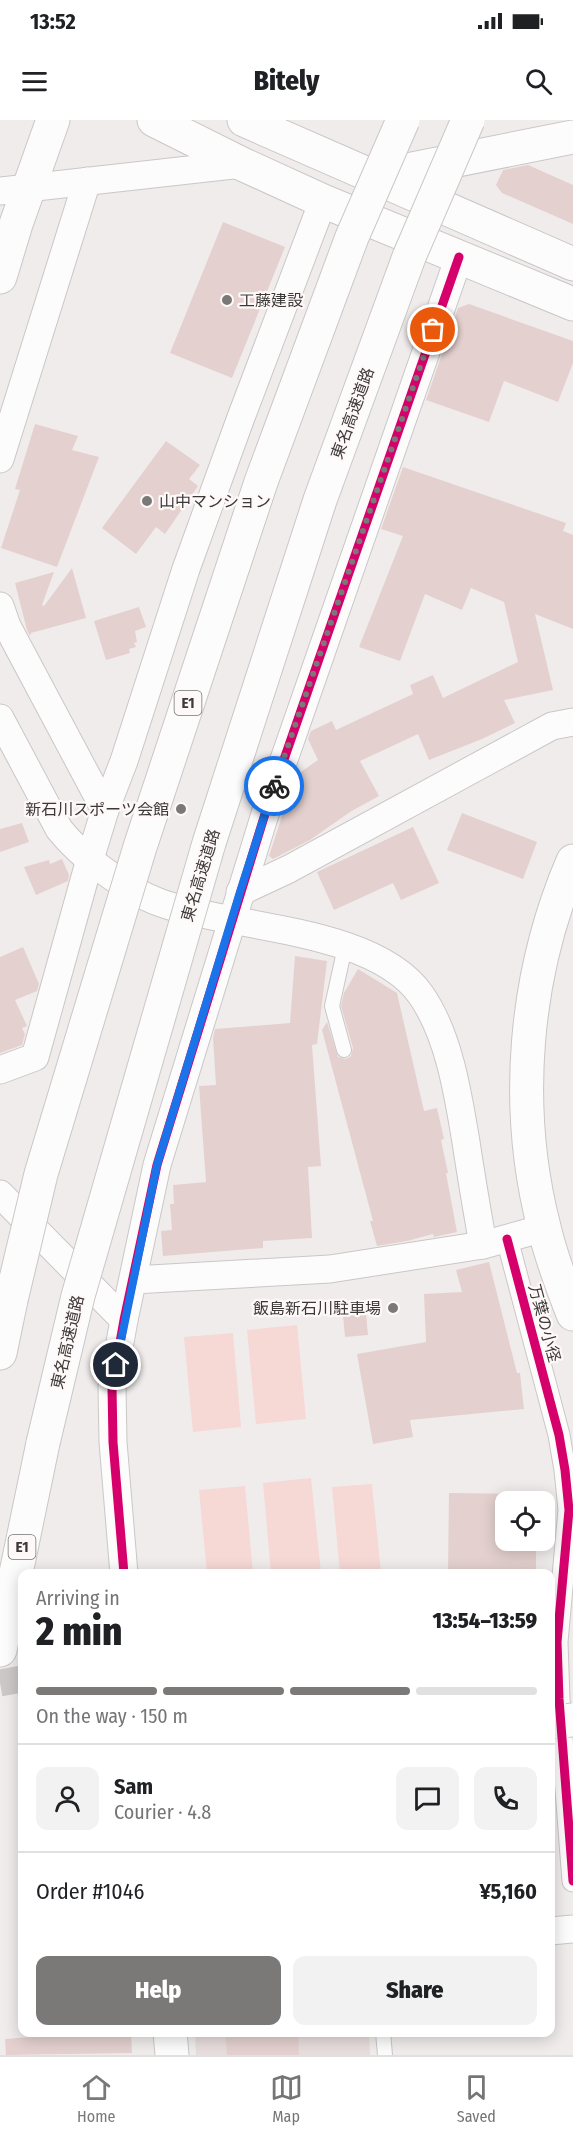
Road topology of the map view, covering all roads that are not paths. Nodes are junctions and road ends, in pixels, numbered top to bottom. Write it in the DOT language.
graph roads {
  1 [pos="53,120"];
  2 [pos="154,120"];
  3 [pos="244,120"];
  4 [pos="403,120"];
  5 [pos="468,120"];
  6 [pos="573,137"];
  7 [pos="242,164"];
  8 [pos="372,177"];
  9 [pos="87,181"];
  10 [pos="15,189"];
  11 [pos="323,201"];
  12 [pos="459,257"];
  13 [pos="573,264"];
  14 [pos="0,277"];
  15 [pos="573,304"];
  16 [pos="0,459"];
  17 [pos="0,606"];
  18 [pos="0,718"];
  19 [pos="573,722"];
  20 [pos="105,810"];
  21 [pos="90,860"];
  22 [pos="573,861"];
  23 [pos="240,892"];
  24 [pos="232,920"];
  25 [pos="345,947"];
  26 [pos="344,1050"];
  27 [pos="0,1070"];
  28 [pos="0,1194"];
  29 [pos="544,1227"];
  30 [pos="495,1242"];
  31 [pos="133,1280"];
  32 [pos="573,1314"];
  33 [pos="124,1320"];
  34 [pos="0,1353"];
  35 [pos="124,1569"];
  36 [pos="0,1650"];
  37 [pos="573,1720"];
  38 [pos="555,1722"];
  39 [pos="573,1881"];
  40 [pos="573,1929"];
  41 [pos="555,1931"];
  42 [pos="170,2037"];
  43 [pos="383,2037"];
  44 [pos="172,2055"];
  45 [pos="385,2055"];
  1 -- 10 [label="main road"];
  2 -- 7 [label="main road"];
  3 -- 8 [label="main road"];
  4 -- 34 [label="main road, E1, bridge"];
  5 -- 36 [label="main road, 東名高速道路 / E1, bridge"];
  6 -- 8 [label="main road"];
  7 -- 9 [label="street"];
  7 -- 11 [label="main road"];
  8 -- 13 [label="main road"];
  9 -- 10 [label="street"];
  9 -- 16 [label="street"];
  10 -- 14 [label="main road"];
  11 -- 12 [label="main road"];
  11 -- 20 [label="street"];
  12 -- 15 [label="main road"];
  12 -- 23 [label="street"];
  17 -- 20 [label="street"];
  18 -- 21 [label="street"];
  19 -- 23 [label="street"];
  20 -- 21 [label="street"];
  21 -- 24 [label="street"];
  21 -- 27 [label="street"];
  22 -- 29 [label="main road"];
  23 -- 24 [label="street"];
  24 -- 25 [label="street"];
  24 -- 31 [label="street"];
  25 -- 26 [label="lane"];
  25 -- 30 [label="street"];
  28 -- 33 [label="street"];
  29 -- 30 [label="street"];
  29 -- 32 [label="main road"];
  30 -- 31 [label="street"];
  30 -- 39 [label="street, 万葉の小径"];
  31 -- 33 [label="street"];
  33 -- 35 [label="street"];
  37 -- 38 [label="main road, bridge"];
  40 -- 41 [label="street"];
  42 -- 44 [label="main road"];
  43 -- 45 [label="lane"];
}
